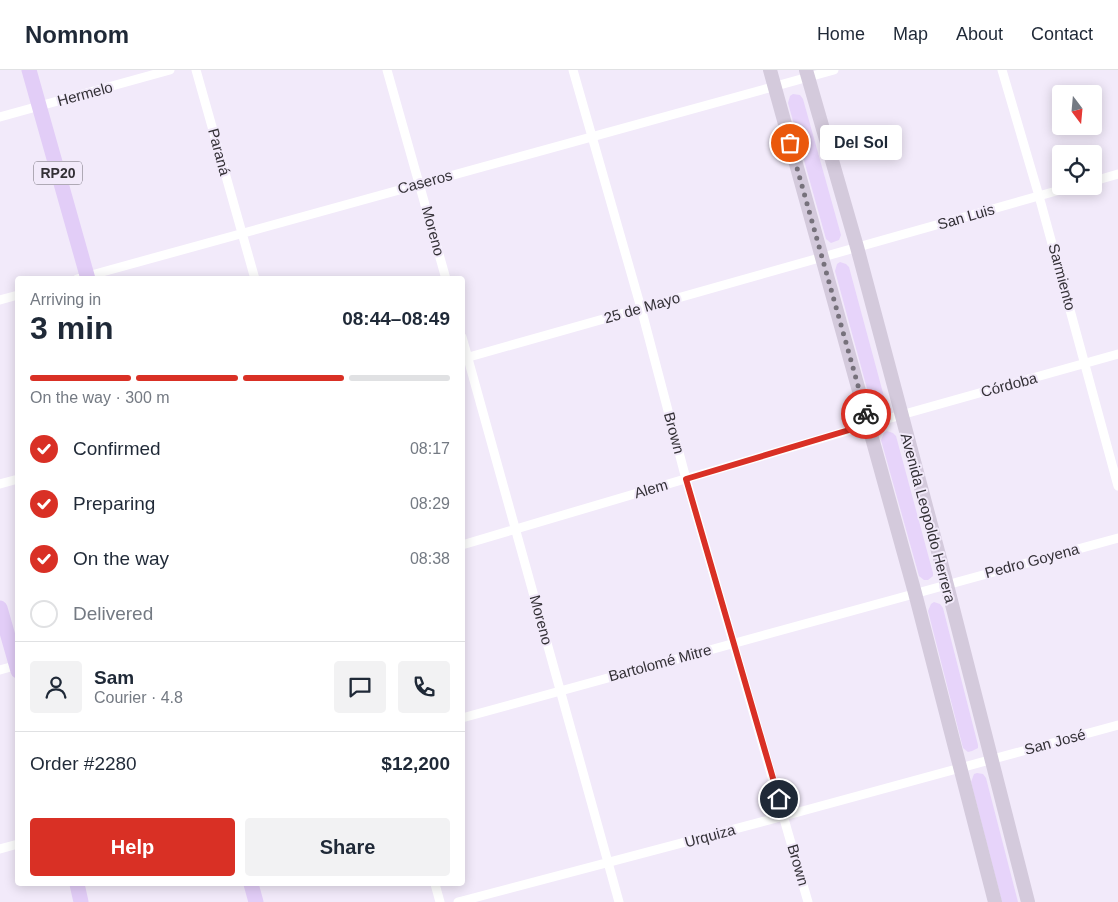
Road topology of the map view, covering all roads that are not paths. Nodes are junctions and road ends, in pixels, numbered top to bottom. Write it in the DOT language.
graph roads {
  1 [pos="29,70"];
  2 [pos="170,70"];
  3 [pos="196,70"];
  4 [pos="387,70"];
  5 [pos="573,70"];
  6 [pos="770,70"];
  7 [pos="834,70"];
  8 [pos="1002,70"];
  9 [pos="807,73"];
  10 [pos="774,86"];
  11 [pos="39,106"];
  12 [pos="0,117"];
  13 [pos="592,136"];
  14 [pos="1118,174"];
  15 [pos="1102,179"];
  16 [pos="420,184"];
  17 [pos="1052,192"];
  18 [pos="1039,196"];
  19 [pos="241,233"];
  20 [pos="857,248"];
  21 [pos="822,256"];
  22 [pos="83,276"];
  23 [pos="91,276"];
  24 [pos="254,276"];
  25 [pos="445,276"];
  26 [pos="15,296"];
  27 [pos="0,300"];
  28 [pos="642,308"];
  29 [pos="1118,354"];
  30 [pos="465,358"];
  31 [pos="1085,364"];
  32 [pos="901,415"];
  33 [pos="869,424"];
  34 [pos="686,479"];
  35 [pos="15,480"];
  36 [pos="0,484"];
  37 [pos="1118,486"];
  38 [pos="516,529"];
  39 [pos="1118,538"];
  40 [pos="465,544"];
  41 [pos="947,585"];
  42 [pos="915,593"];
  43 [pos="0,608"];
  44 [pos="733,644"];
  45 [pos="15,660"];
  46 [pos="15,667"];
  47 [pos="0,670"];
  48 [pos="560,690"];
  49 [pos="465,717"];
  50 [pos="1118,725"];
  51 [pos="992,758"];
  52 [pos="961,768"];
  53 [pos="784,816"];
  54 [pos="15,845"];
  55 [pos="0,849"];
  56 [pos="608,862"];
  57 [pos="77,886"];
  58 [pos="252,886"];
  59 [pos="436,886"];
  60 [pos="81,902"];
  61 [pos="256,902"];
  62 [pos="440,902"];
  63 [pos="458,902"];
  64 [pos="618,902"];
  65 [pos="808,902"];
  66 [pos="995,902"];
  67 [pos="1028,902"];
  1 -- 11 [label="main road, RP20"];
  2 -- 11 [label="street, Hermelo"];
  3 -- 19 [label="street, Paraná"];
  4 -- 16 [label="street, Moreno"];
  5 -- 13 [label="street, Brown"];
  6 -- 10 [label="street"];
  7 -- 9 [label="street, Caseros"];
  8 -- 18 [label="street, Sarmiento"];
  9 -- 10 [label="street, Caseros"];
  9 -- 20 [label="street, Avenida Leopoldo Herrera"];
  10 -- 13 [label="street, Caseros"];
  10 -- 21 [label="street"];
  11 -- 12 [label="street, Hermelo"];
  11 -- 22 [label="main road, RP20"];
  13 -- 16 [label="street, Caseros"];
  13 -- 28 [label="street, Brown"];
  14 -- 15 [label="street"];
  16 -- 19 [label="street, Caseros"];
  16 -- 25 [label="street, Moreno"];
  17 -- 18 [label="street, San Luis"];
  18 -- 20 [label="street, San Luis"];
  18 -- 31 [label="street, Sarmiento"];
  19 -- 23 [label="street, Caseros"];
  19 -- 24 [label="street, Paraná"];
  20 -- 21 [label="street, San Luis"];
  20 -- 32 [label="street, Avenida Leopoldo Herrera"];
  21 -- 28 [label="street, 25 de Mayo"];
  21 -- 33 [label="street"];
  26 -- 27 [label="street"];
  28 -- 30 [label="street, 25 de Mayo"];
  28 -- 34 [label="street, Brown"];
  29 -- 31 [label="street, Córdoba"];
  30 -- 38 [label="street, Moreno"];
  31 -- 32 [label="street, Córdoba"];
  31 -- 37 [label="street, Sarmiento"];
  32 -- 33 [label="street, Córdoba"];
  32 -- 41 [label="street, Avenida Leopoldo Herrera"];
  33 -- 34 [label="street, Alem"];
  33 -- 42 [label="street"];
  34 -- 38 [label="street, Alem"];
  34 -- 44 [label="street, Brown"];
  35 -- 36 [label="street"];
  38 -- 40 [label="street, Alem"];
  38 -- 48 [label="street, Moreno"];
  39 -- 41 [label="street, Pedro Goyena"];
  41 -- 42 [label="street, Pedro Goyena"];
  41 -- 51 [label="street, Avenida Leopoldo Herrera"];
  42 -- 44 [label="street, Bartolomé Mitre"];
  42 -- 52 [label="street"];
  43 -- 45 [label="main road"];
  44 -- 48 [label="street, Bartolomé Mitre"];
  44 -- 53 [label="street, Brown"];
  46 -- 47 [label="street"];
  48 -- 49 [label="street, Bartolomé Mitre"];
  48 -- 56 [label="street, Moreno"];
  50 -- 51 [label="street, San José"];
  51 -- 52 [label="street, San José"];
  51 -- 67 [label="street, Avenida Leopoldo Herrera"];
  52 -- 53 [label="street, Urquiza"];
  52 -- 66 [label="street"];
  53 -- 56 [label="street, Urquiza"];
  53 -- 65 [label="street, Brown"];
  54 -- 55 [label="street"];
  56 -- 63 [label="street, Urquiza"];
  56 -- 64 [label="street, Moreno"];
  57 -- 60 [label="main road"];
  58 -- 61 [label="main road"];
  59 -- 62 [label="street"];
}
